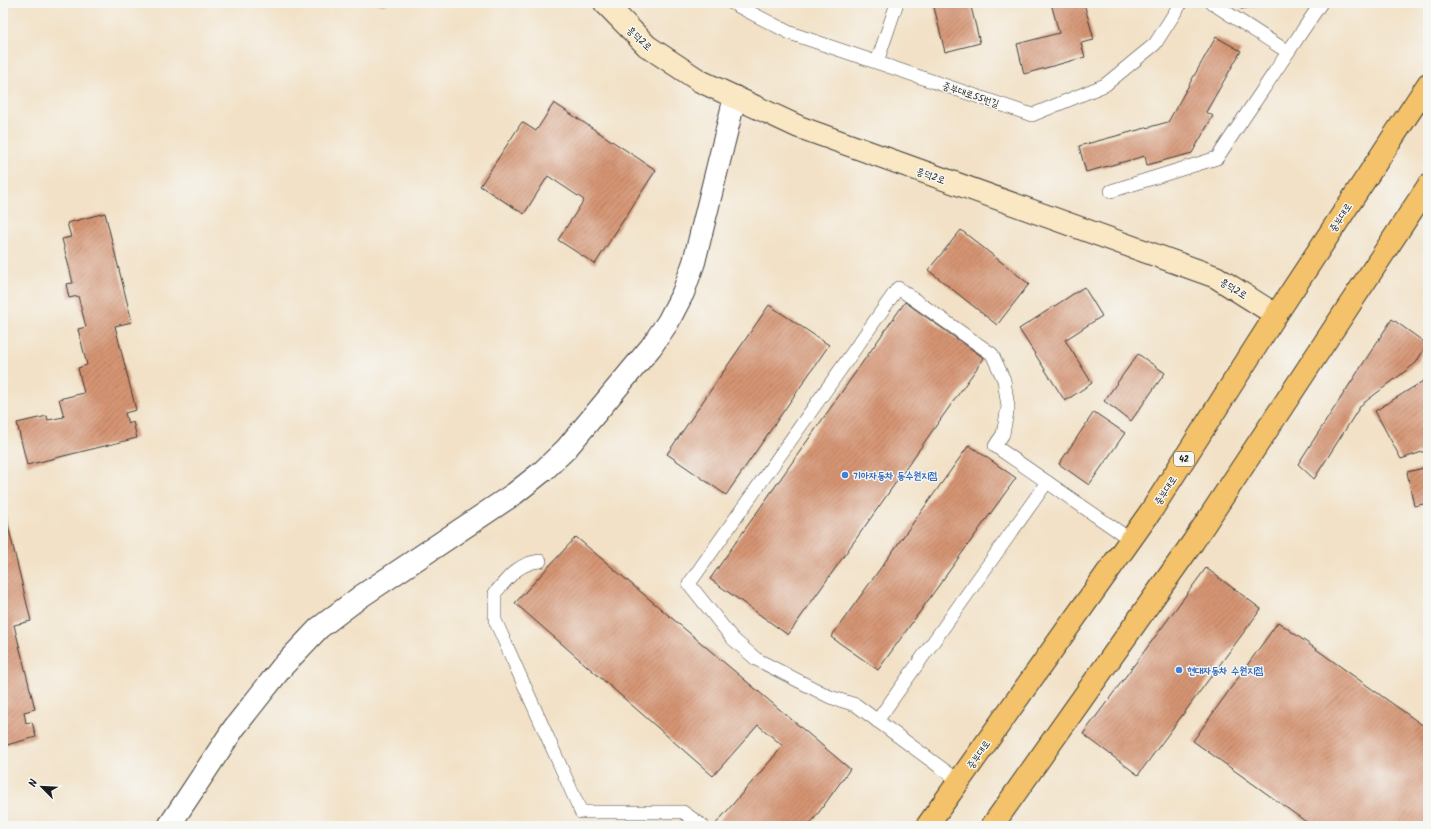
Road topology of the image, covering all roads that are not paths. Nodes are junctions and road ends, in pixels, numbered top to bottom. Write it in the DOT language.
graph roads {
  1 [pos="604,3"];
  2 [pos="732,3"];
  3 [pos="897,3"];
  4 [pos="1180,3"];
  5 [pos="1212,3"];
  6 [pos="1321,3"];
  7 [pos="1288,52"];
  8 [pos="877,62"];
  9 [pos="1428,84"];
  10 [pos="735,97"];
  11 [pos="1428,186"];
  12 [pos="1111,191"];
  13 [pos="1276,315"];
  14 [pos="1047,482"];
  15 [pos="1131,540"];
  16 [pos="540,561"];
  17 [pos="877,721"];
  18 [pos="959,781"];
  19 [pos="169,826"];
  20 [pos="703,826"];
  21 [pos="927,826"];
  22 [pos="992,826"];
  1 -- 10 [label="street, 흥덕2로"];
  2 -- 8 [label="lane, 중부대로55번길"];
  3 -- 8 [label="lane"];
  4 -- 8 [label="lane, 중부대로55번길"];
  5 -- 7 [label="lane"];
  6 -- 7 [label="lane"];
  7 -- 12 [label="lane"];
  9 -- 13 [label="main road, 중부대로 / 42"];
  10 -- 13 [label="street, 흥덕2로"];
  10 -- 19 [label="street"];
  11 -- 22 [label="main road"];
  13 -- 15 [label="main road, 중부대로 / 42"];
  14 -- 15 [label="lane"];
  14 -- 17 [label="lane"];
  14 -- 17 [label="lane"];
  15 -- 18 [label="main road, 중부대로 / 42"];
  16 -- 20 [label="lane"];
  17 -- 18 [label="lane"];
  18 -- 21 [label="main road, 중부대로 / 42"];
}
